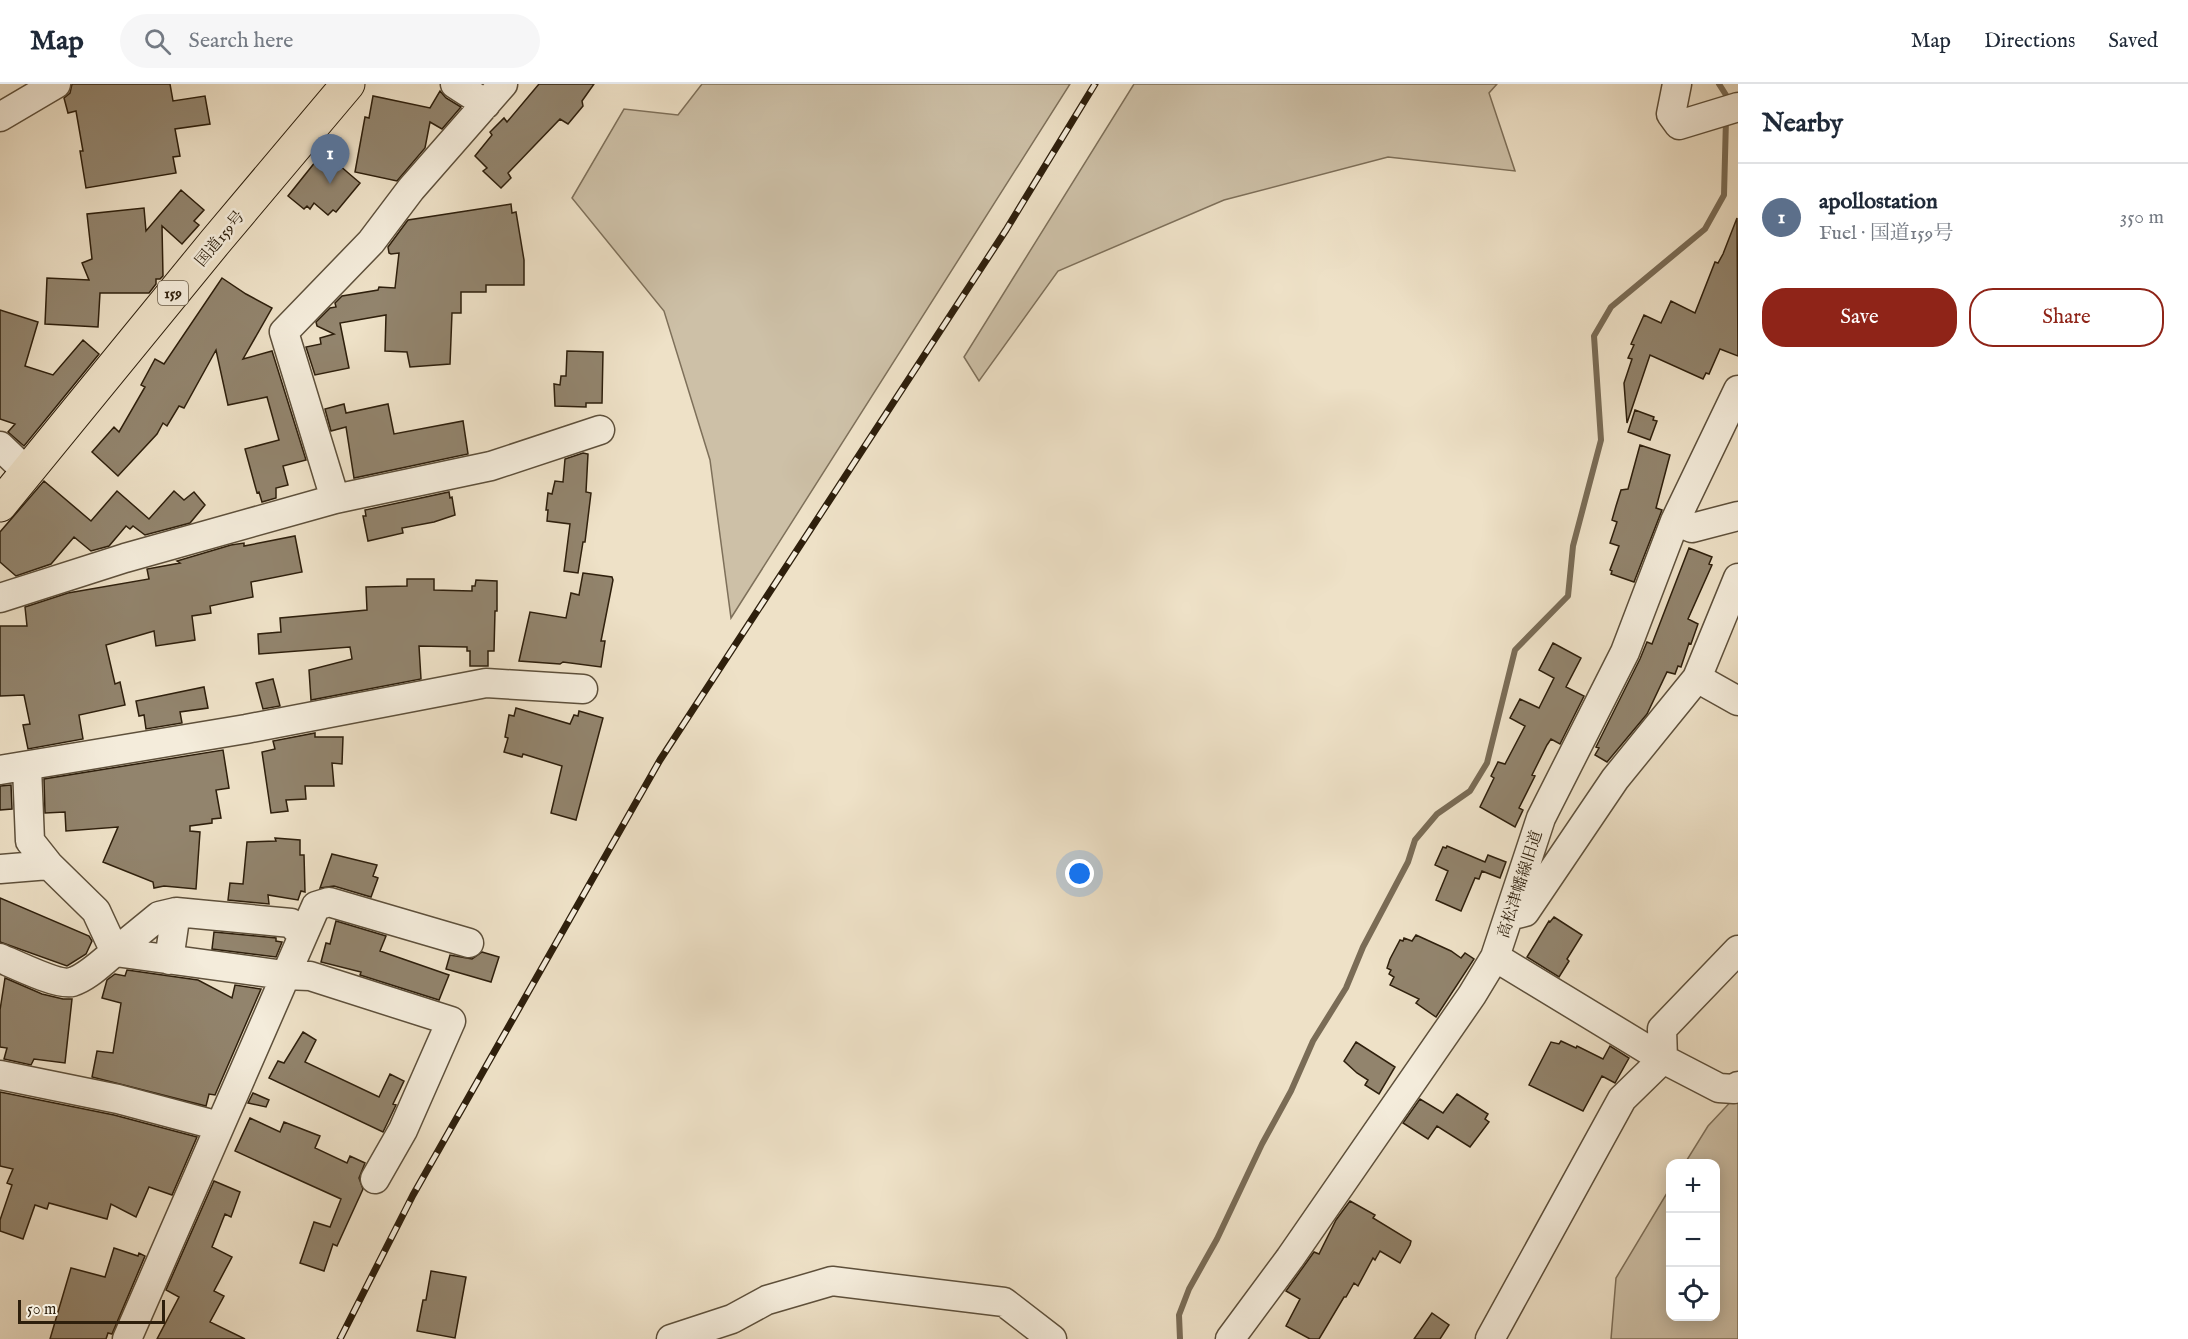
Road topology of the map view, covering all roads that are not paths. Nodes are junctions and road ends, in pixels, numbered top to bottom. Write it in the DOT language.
graph roads {
  1 [pos="56,84"];
  2 [pos="348,84"];
  3 [pos="455,84"];
  4 [pos="1677,84"];
  5 [pos="494,94"];
  6 [pos="1729,110"];
  7 [pos="0,117"];
  8 [pos="1738,390"];
  9 [pos="600,430"];
  10 [pos="0,446"];
  11 [pos="27,472"];
  12 [pos="335,499"];
  13 [pos="0,505"];
  14 [pos="1738,516"];
  15 [pos="1675,521"];
  16 [pos="1738,578"];
  17 [pos="0,598"];
  18 [pos="1697,678"];
  19 [pos="583,689"];
  20 [pos="1738,701"];
  21 [pos="14,769"];
  22 [pos="49,865"];
  23 [pos="0,868"];
  24 [pos="176,912"];
  25 [pos="1509,916"];
  26 [pos="302,935"];
  27 [pos="469,943"];
  28 [pos="1738,950"];
  29 [pos="115,952"];
  30 [pos="1495,957"];
  31 [pos="0,958"];
  32 [pos="169,960"];
  33 [pos="284,975"];
  34 [pos="1664,1059"];
  35 [pos="0,1075"];
  36 [pos="1738,1086"];
  37 [pos="219,1126"];
  38 [pos="375,1179"];
  39 [pos="127,1339"];
  40 [pos="670,1339"];
  41 [pos="1052,1339"];
  42 [pos="1230,1339"];
  43 [pos="1490,1339"];
  1 -- 7 [label="street"];
  2 -- 11 [label="highway, 国道159号 / 159"];
  3 -- 5 [label="street"];
  4 -- 6 [label="street"];
  5 -- 12 [label="street"];
  8 -- 15 [label="street, 高松津幡線旧道"];
  9 -- 12 [label="street"];
  10 -- 11 [label="street"];
  11 -- 13 [label="highway, 国道159号 / 159"];
  12 -- 17 [label="street"];
  14 -- 15 [label="street"];
  15 -- 25 [label="street, 高松津幡線旧道"];
  16 -- 18 [label="street"];
  18 -- 20 [label="street"];
  18 -- 25 [label="street"];
  19 -- 21 [label="street"];
  21 -- 22 [label="street"];
  22 -- 23 [label="street"];
  22 -- 29 [label="street"];
  24 -- 26 [label="street"];
  24 -- 29 [label="street"];
  24 -- 32 [label="street"];
  25 -- 30 [label="street, 高松津幡線旧道"];
  26 -- 27 [label="street"];
  26 -- 33 [label="street"];
  28 -- 34 [label="street"];
  29 -- 31 [label="street"];
  29 -- 32 [label="street"];
  30 -- 34 [label="street"];
  30 -- 42 [label="street, 高松津幡線旧道"];
  32 -- 33 [label="street"];
  33 -- 37 [label="street"];
  33 -- 38 [label="street"];
  34 -- 36 [label="street"];
  34 -- 43 [label="street"];
  35 -- 37 [label="street"];
  37 -- 39 [label="street"];
  40 -- 41 [label="street"];
}
